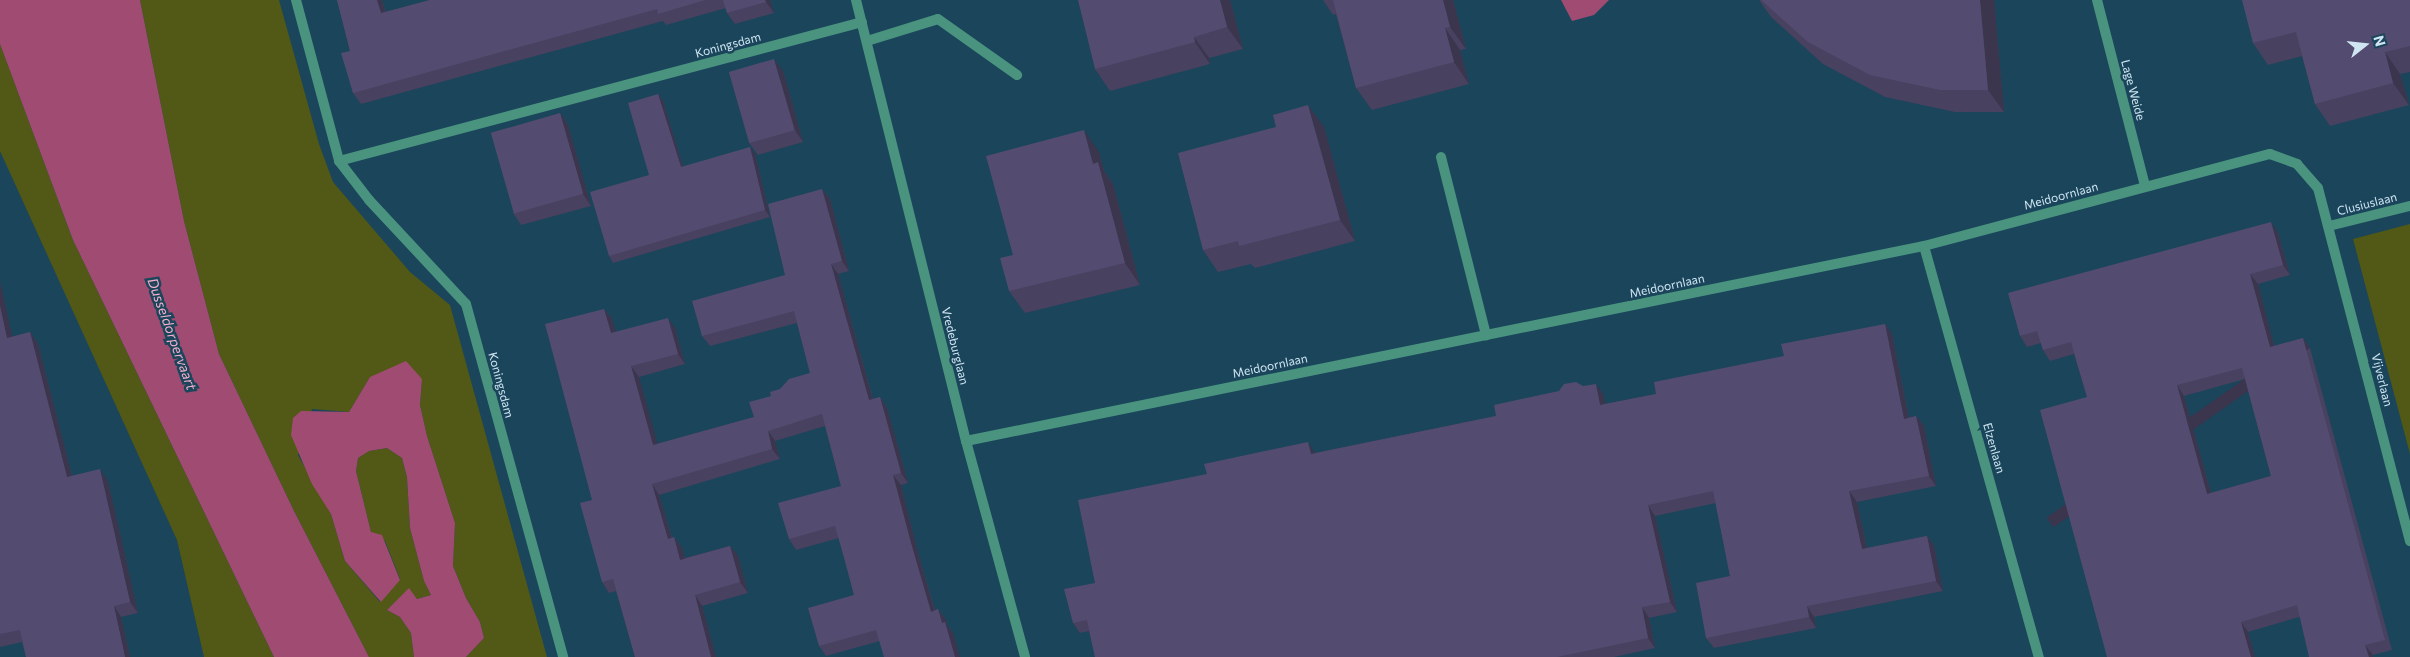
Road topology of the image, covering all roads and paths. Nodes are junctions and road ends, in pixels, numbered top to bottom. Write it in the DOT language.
graph roads {
  1 [pos="296,0"];
  2 [pos="856,0"];
  3 [pos="2097,0"];
  4 [pos="862,22"];
  5 [pos="867,41"];
  6 [pos="1017,75"];
  7 [pos="1441,158"];
  8 [pos="339,161"];
  9 [pos="2145,186"];
  10 [pos="2410,206"];
  11 [pos="2329,226"];
  12 [pos="1924,246"];
  13 [pos="1486,335"];
  14 [pos="966,441"];
  15 [pos="2410,541"];
  16 [pos="563,657"];
  17 [pos="1025,657"];
  18 [pos="2039,657"];
  1 -- 8 [label="street, Koningsdam"];
  2 -- 4 [label="street, Vredeburglaan"];
  3 -- 9 [label="street, Lage Weide"];
  4 -- 5 [label="street, Vredeburglaan"];
  4 -- 8 [label="street, Koningsdam"];
  5 -- 6 [label="street"];
  5 -- 14 [label="street, Vredeburglaan"];
  7 -- 13 [label="street"];
  8 -- 16 [label="street, Koningsdam"];
  9 -- 11 [label="street, Meidoornlaan"];
  9 -- 12 [label="street, Meidoornlaan"];
  10 -- 11 [label="street, Clusiuslaan"];
  11 -- 15 [label="street, Vijverlaan"];
  12 -- 13 [label="street, Meidoornlaan"];
  12 -- 18 [label="street, Elzenlaan"];
  13 -- 14 [label="street, Meidoornlaan"];
  14 -- 17 [label="street, Vredeburglaan"];
}
